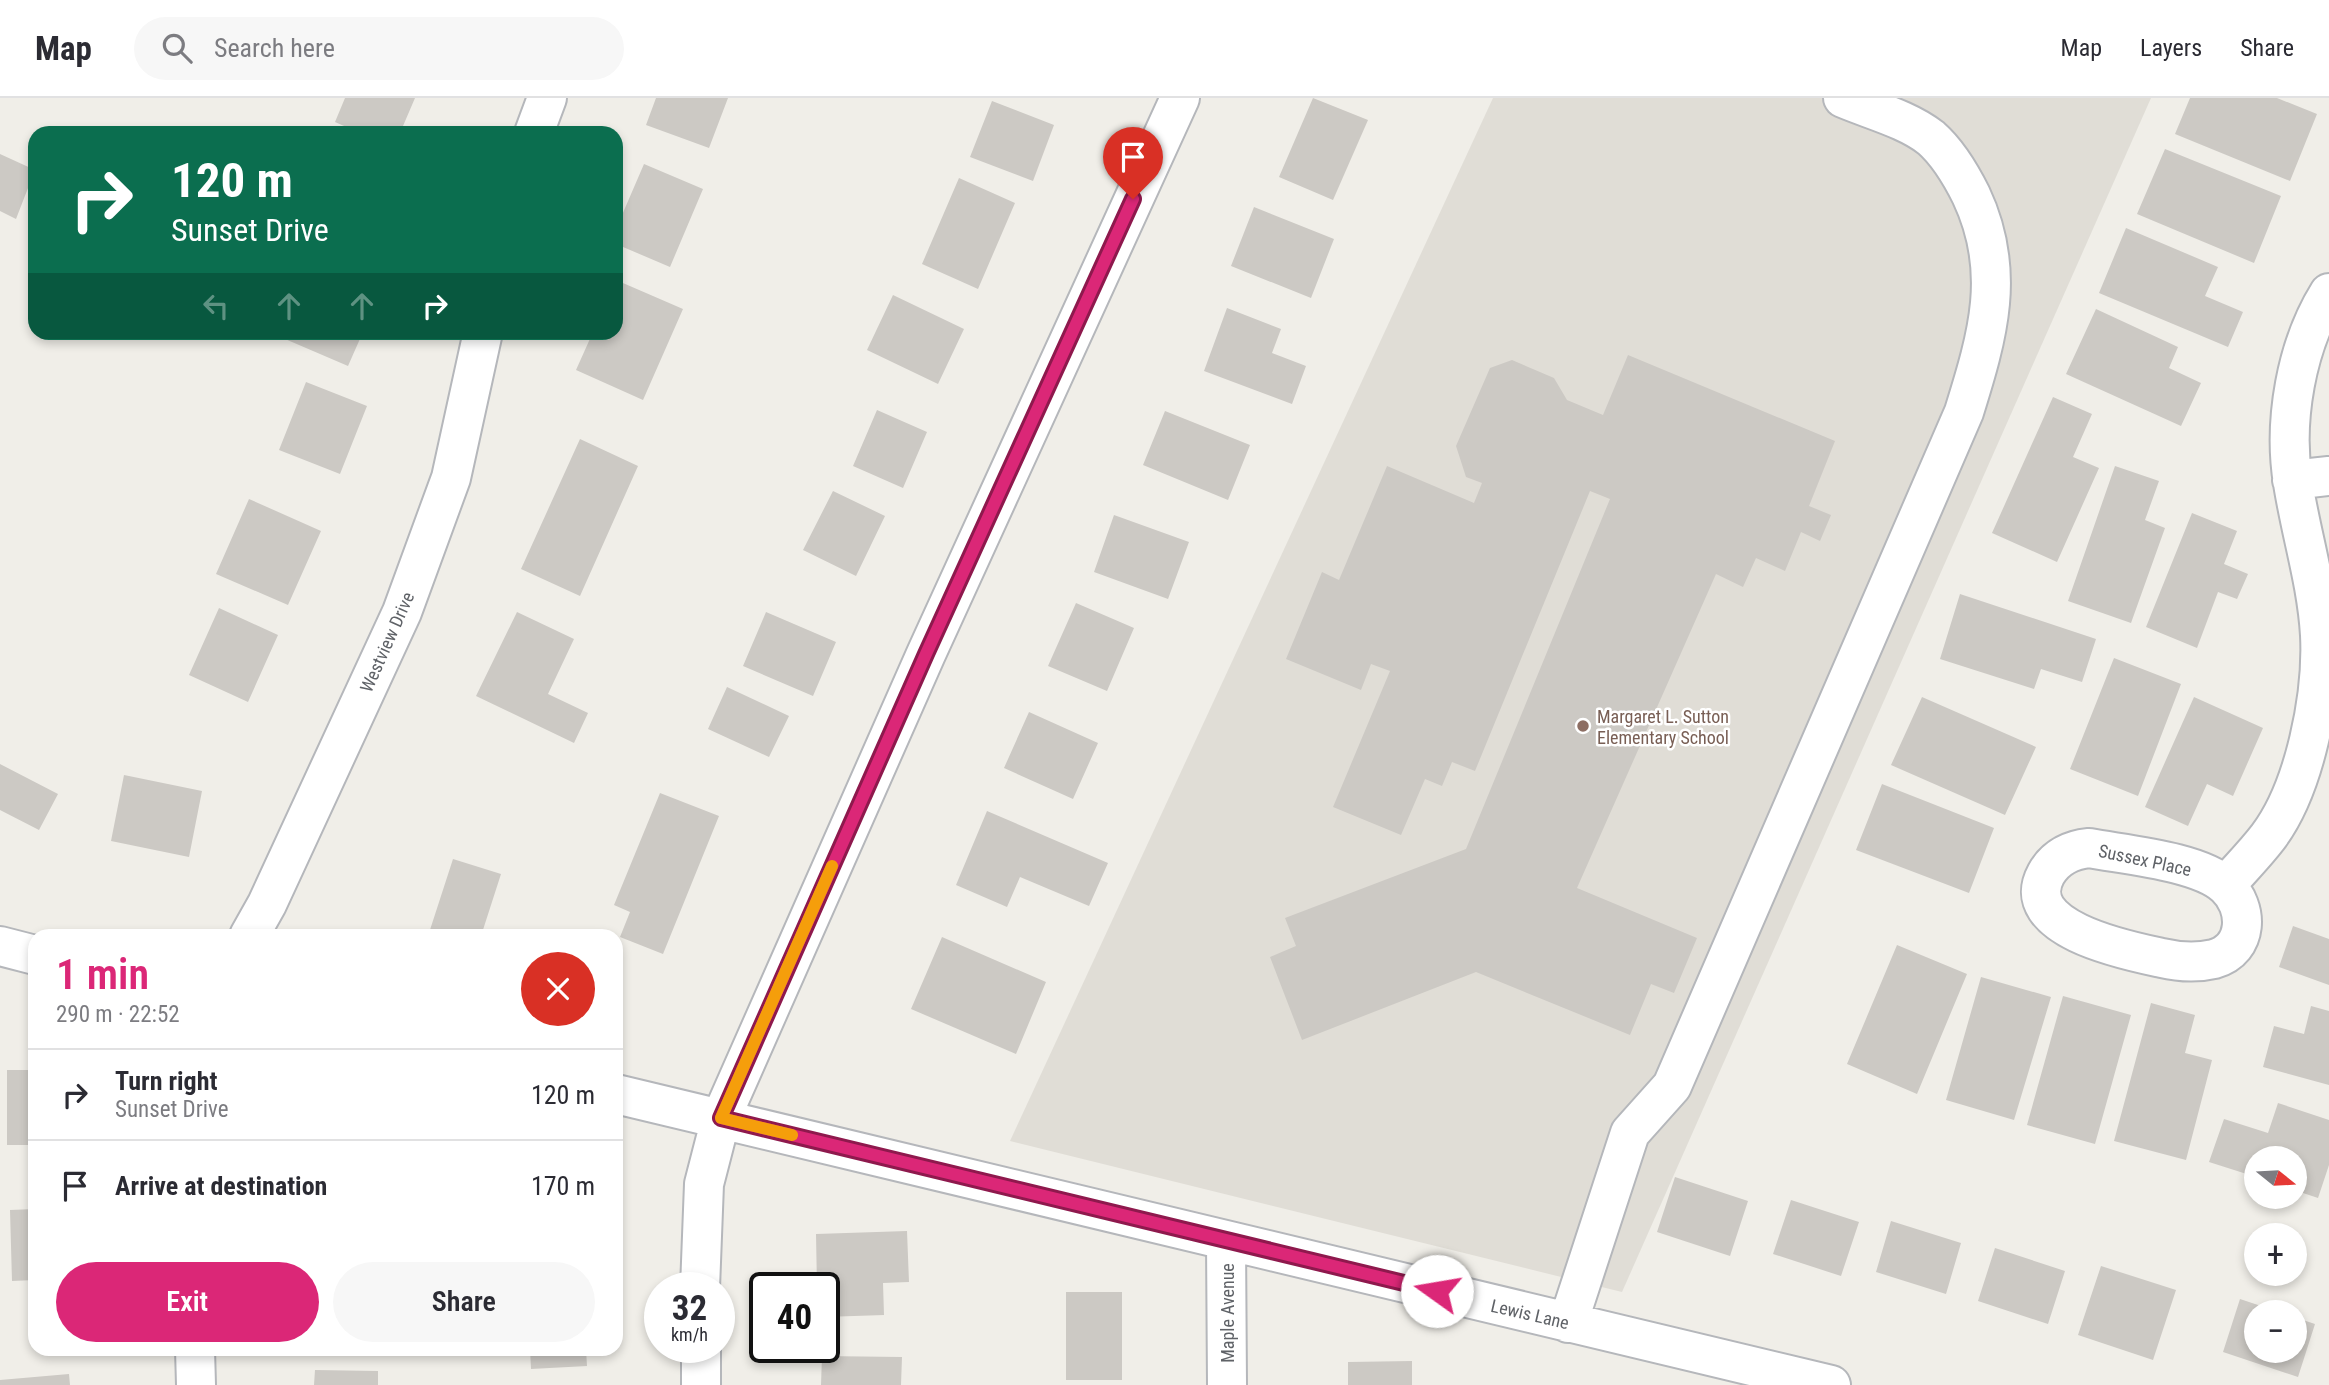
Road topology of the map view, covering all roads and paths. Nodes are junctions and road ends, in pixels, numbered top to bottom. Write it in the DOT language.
graph roads {
  1 [pos="547,98"];
  2 [pos="1180,98"];
  3 [pos="1843,98"];
  4 [pos="537,126"];
  5 [pos="2329,293"];
  6 [pos="481,340"];
  7 [pos="2311,478"];
  8 [pos="2322,594"];
  9 [pos="2226,885"];
  10 [pos="253,929"];
  11 [pos="0,946"];
  12 [pos="28,953"];
  13 [pos="623,1096"];
  14 [pos="721,1118"];
  15 [pos="1226,1241"];
  16 [pos="701,1272"];
  17 [pos="1568,1323"];
  18 [pos="195,1356"];
  19 [pos="701,1363"];
  20 [pos="1765,1377"];
  21 [pos="196,1385"];
  22 [pos="701,1385"];
  23 [pos="1227,1385"];
  24 [pos="1832,1385"];
  1 -- 4 [label="street"];
  2 -- 14 [label="street"];
  3 -- 17 [label="street"];
  5 -- 7 [label="street"];
  6 -- 10 [label="street, Westview Drive"];
  7 -- 8 [label="street"];
  8 -- 9 [label="street"];
  9 -- 9 [label="street, Sussex Place"];
  11 -- 12 [label="street"];
  13 -- 14 [label="street, Lewis Lane"];
  14 -- 15 [label="street, Lewis Lane"];
  14 -- 16 [label="street"];
  15 -- 17 [label="street, Lewis Lane"];
  15 -- 23 [label="street, Maple Avenue"];
  17 -- 20 [label="street, Lewis Lane"];
  18 -- 21 [label="street"];
  19 -- 22 [label="street"];
  20 -- 24 [label="street, Lewis Lane"];
}
